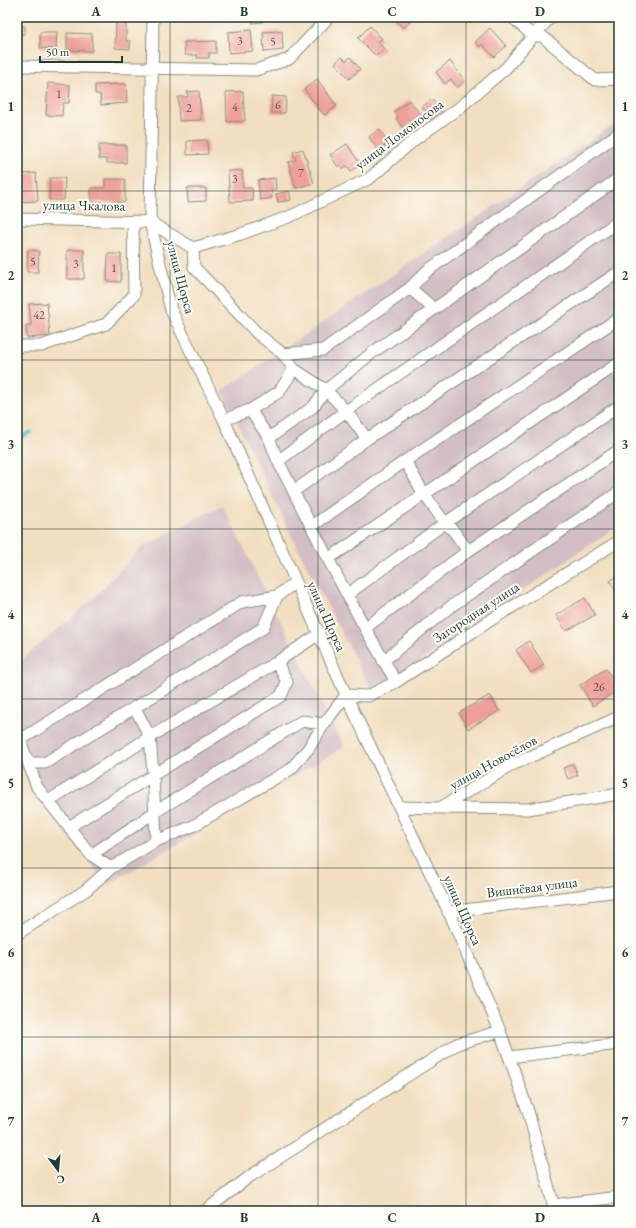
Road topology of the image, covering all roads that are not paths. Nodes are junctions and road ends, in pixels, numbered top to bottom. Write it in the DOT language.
graph roads {
  1 [pos="153,17"];
  2 [pos="329,17"];
  3 [pos="512,17"];
  4 [pos="551,17"];
  5 [pos="533,36"];
  6 [pos="17,66"];
  7 [pos="152,68"];
  8 [pos="619,79"];
  9 [pos="619,133"];
  10 [pos="619,178"];
  11 [pos="17,219"];
  12 [pos="133,221"];
  13 [pos="619,221"];
  14 [pos="150,222"];
  15 [pos="193,248"];
  16 [pos="619,272"];
  17 [pos="410,288"];
  18 [pos="434,309"];
  19 [pos="619,318"];
  20 [pos="17,346"];
  21 [pos="283,354"];
  22 [pos="619,363"];
  23 [pos="294,370"];
  24 [pos="326,390"];
  25 [pos="619,406"];
  26 [pos="250,410"];
  27 [pos="346,411"];
  28 [pos="224,420"];
  29 [pos="269,438"];
  30 [pos="367,439"];
  31 [pos="619,450"];
  32 [pos="278,461"];
  33 [pos="405,461"];
  34 [pos="294,491"];
  35 [pos="619,492"];
  36 [pos="424,494"];
  37 [pos="445,523"];
  38 [pos="312,526"];
  39 [pos="619,541"];
  40 [pos="468,551"];
  41 [pos="328,559"];
  42 [pos="296,582"];
  43 [pos="348,594"];
  44 [pos="277,596"];
  45 [pos="365,628"];
  46 [pos="319,634"];
  47 [pos="383,661"];
  48 [pos="276,662"];
  49 [pos="396,682"];
  50 [pos="346,695"];
  51 [pos="135,708"];
  52 [pos="619,717"];
  53 [pos="324,724"];
  54 [pos="150,737"];
  55 [pos="28,763"];
  56 [pos="153,774"];
  57 [pos="619,794"];
  58 [pos="48,801"];
  59 [pos="400,807"];
  60 [pos="440,808"];
  61 [pos="155,812"];
  62 [pos="69,827"];
  63 [pos="156,841"];
  64 [pos="90,855"];
  65 [pos="111,868"];
  66 [pos="619,891"];
  67 [pos="448,912"];
  68 [pos="17,934"];
  69 [pos="500,1031"];
  70 [pos="619,1044"];
  71 [pos="509,1057"];
  72 [pos="619,1197"];
  73 [pos="554,1208"];
  74 [pos="205,1211"];
  1 -- 7 [label="street, улица Щорса"];
  2 -- 7 [label="street"];
  3 -- 5 [label="street"];
  4 -- 5 [label="street, улица Ломоносова"];
  5 -- 8 [label="street"];
  5 -- 15 [label="street, улица Ломоносова"];
  6 -- 7 [label="street"];
  7 -- 14 [label="street, улица Щорса"];
  9 -- 17 [label="street"];
  10 -- 18 [label="street"];
  11 -- 12 [label="street, улица Чкалова"];
  12 -- 14 [label="street, улица Чкалова"];
  12 -- 20 [label="street"];
  13 -- 27 [label="street"];
  14 -- 15 [label="street"];
  14 -- 28 [label="street, улица Щорса"];
  15 -- 21 [label="street"];
  16 -- 30 [label="street"];
  17 -- 18 [label="street"];
  17 -- 21 [label="street"];
  18 -- 24 [label="street"];
  19 -- 33 [label="street"];
  21 -- 23 [label="street"];
  22 -- 36 [label="street"];
  23 -- 24 [label="street"];
  23 -- 26 [label="street"];
  24 -- 27 [label="street"];
  24 -- 29 [label="street"];
  25 -- 37 [label="street"];
  26 -- 28 [label="street"];
  26 -- 29 [label="street"];
  27 -- 30 [label="street"];
  27 -- 32 [label="street"];
  28 -- 42 [label="street, улица Щорса"];
  29 -- 32 [label="street"];
  30 -- 34 [label="street"];
  31 -- 40 [label="street"];
  32 -- 34 [label="street"];
  33 -- 36 [label="street"];
  33 -- 38 [label="street"];
  34 -- 38 [label="street"];
  35 -- 47 [label="street"];
  36 -- 37 [label="street"];
  36 -- 41 [label="street"];
  37 -- 40 [label="street"];
  37 -- 43 [label="street"];
  38 -- 41 [label="street"];
  39 -- 49 [label="street, Загородная улица"];
  40 -- 45 [label="street"];
  41 -- 43 [label="street"];
  42 -- 44 [label="street"];
  42 -- 46 [label="street, улица Щорса"];
  43 -- 45 [label="street"];
  44 -- 51 [label="street"];
  44 -- 55 [label="street"];
  45 -- 47 [label="street"];
  46 -- 48 [label="street"];
  46 -- 50 [label="street, улица Щорса"];
  47 -- 49 [label="street"];
  48 -- 54 [label="street"];
  48 -- 56 [label="street"];
  49 -- 50 [label="street, Загородная улица"];
  50 -- 53 [label="street"];
  50 -- 59 [label="street, улица Щорса"];
  51 -- 54 [label="street"];
  51 -- 55 [label="street"];
  52 -- 60 [label="street, улица Новосёлов"];
  53 -- 61 [label="street"];
  53 -- 63 [label="street"];
  54 -- 56 [label="street"];
  54 -- 58 [label="street"];
  55 -- 58 [label="street"];
  56 -- 61 [label="street"];
  56 -- 62 [label="street"];
  57 -- 60 [label="street"];
  58 -- 62 [label="street"];
  59 -- 60 [label="street"];
  59 -- 67 [label="street, улица Щорса"];
  61 -- 63 [label="street"];
  61 -- 64 [label="street"];
  62 -- 64 [label="street"];
  63 -- 65 [label="street"];
  64 -- 65 [label="street"];
  65 -- 68 [label="street"];
  66 -- 67 [label="street, Вишнёвая улица"];
  67 -- 69 [label="street, улица Щорса"];
  69 -- 71 [label="street, улица Щорса"];
  69 -- 74 [label="street"];
  70 -- 71 [label="street"];
  71 -- 73 [label="street, улица Щорса"];
  72 -- 73 [label="street"];
}
